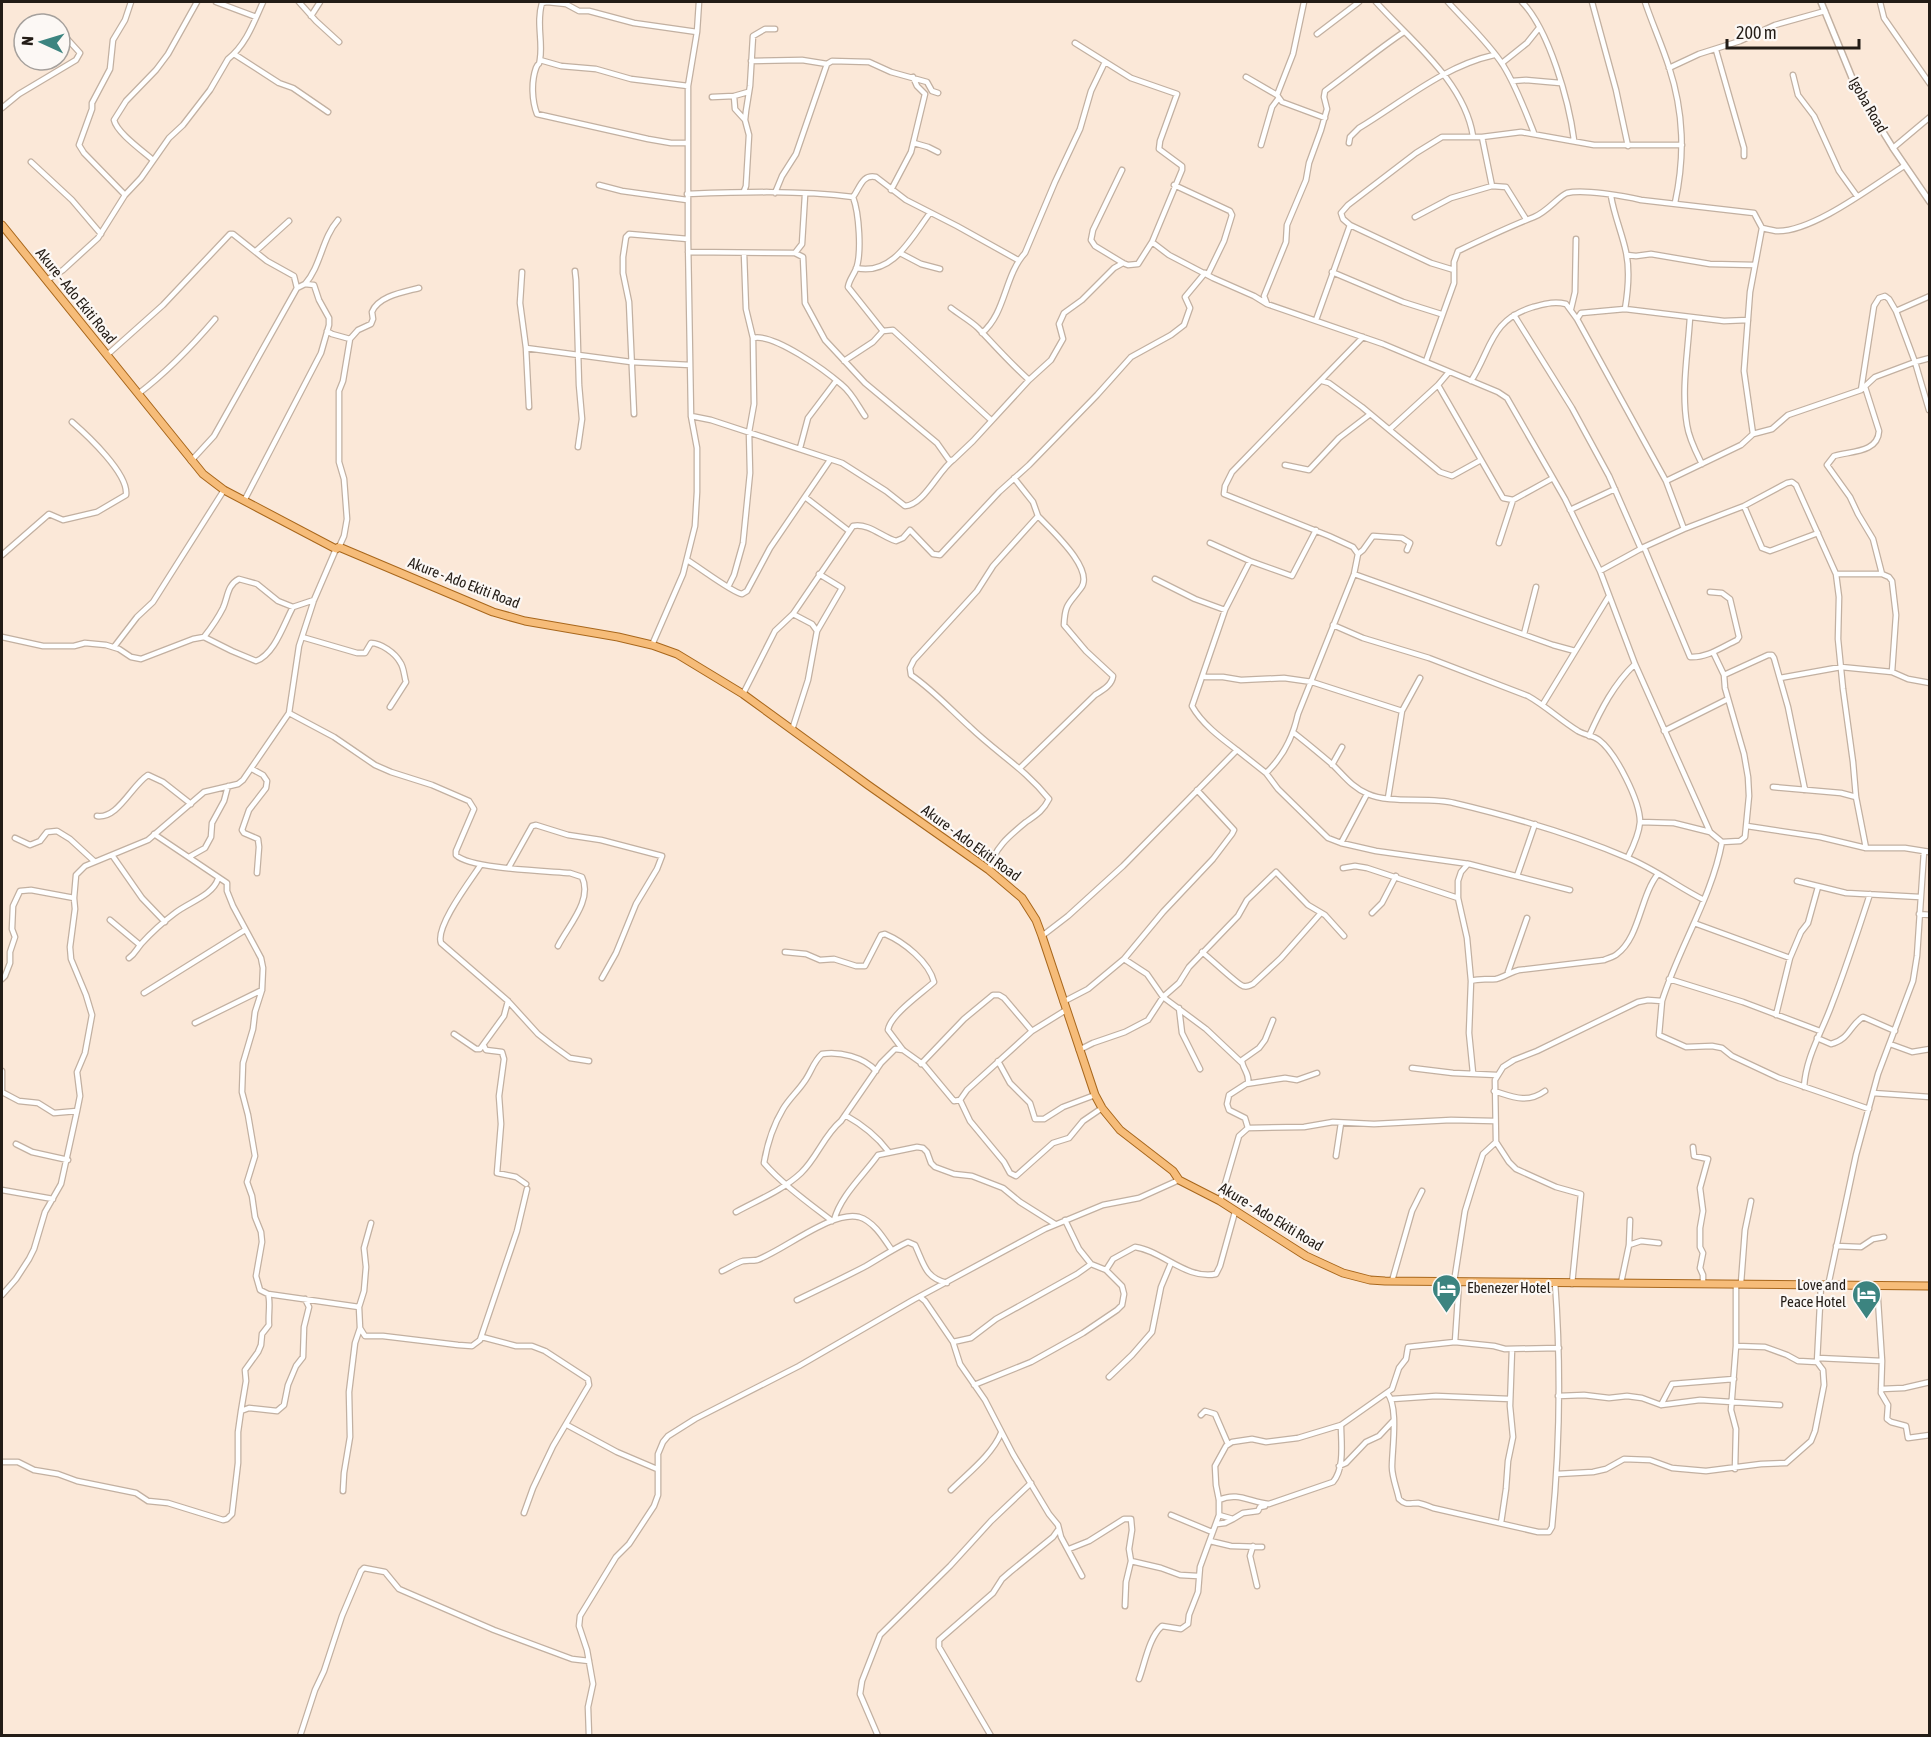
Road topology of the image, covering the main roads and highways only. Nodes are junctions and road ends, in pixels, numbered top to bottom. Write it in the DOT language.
graph roads {
  1 [pos="2,225"];
  2 [pos="1929,1286"];
  1 -- 2 [label="main road, Akure - Ado Ekiti Road"];
}
